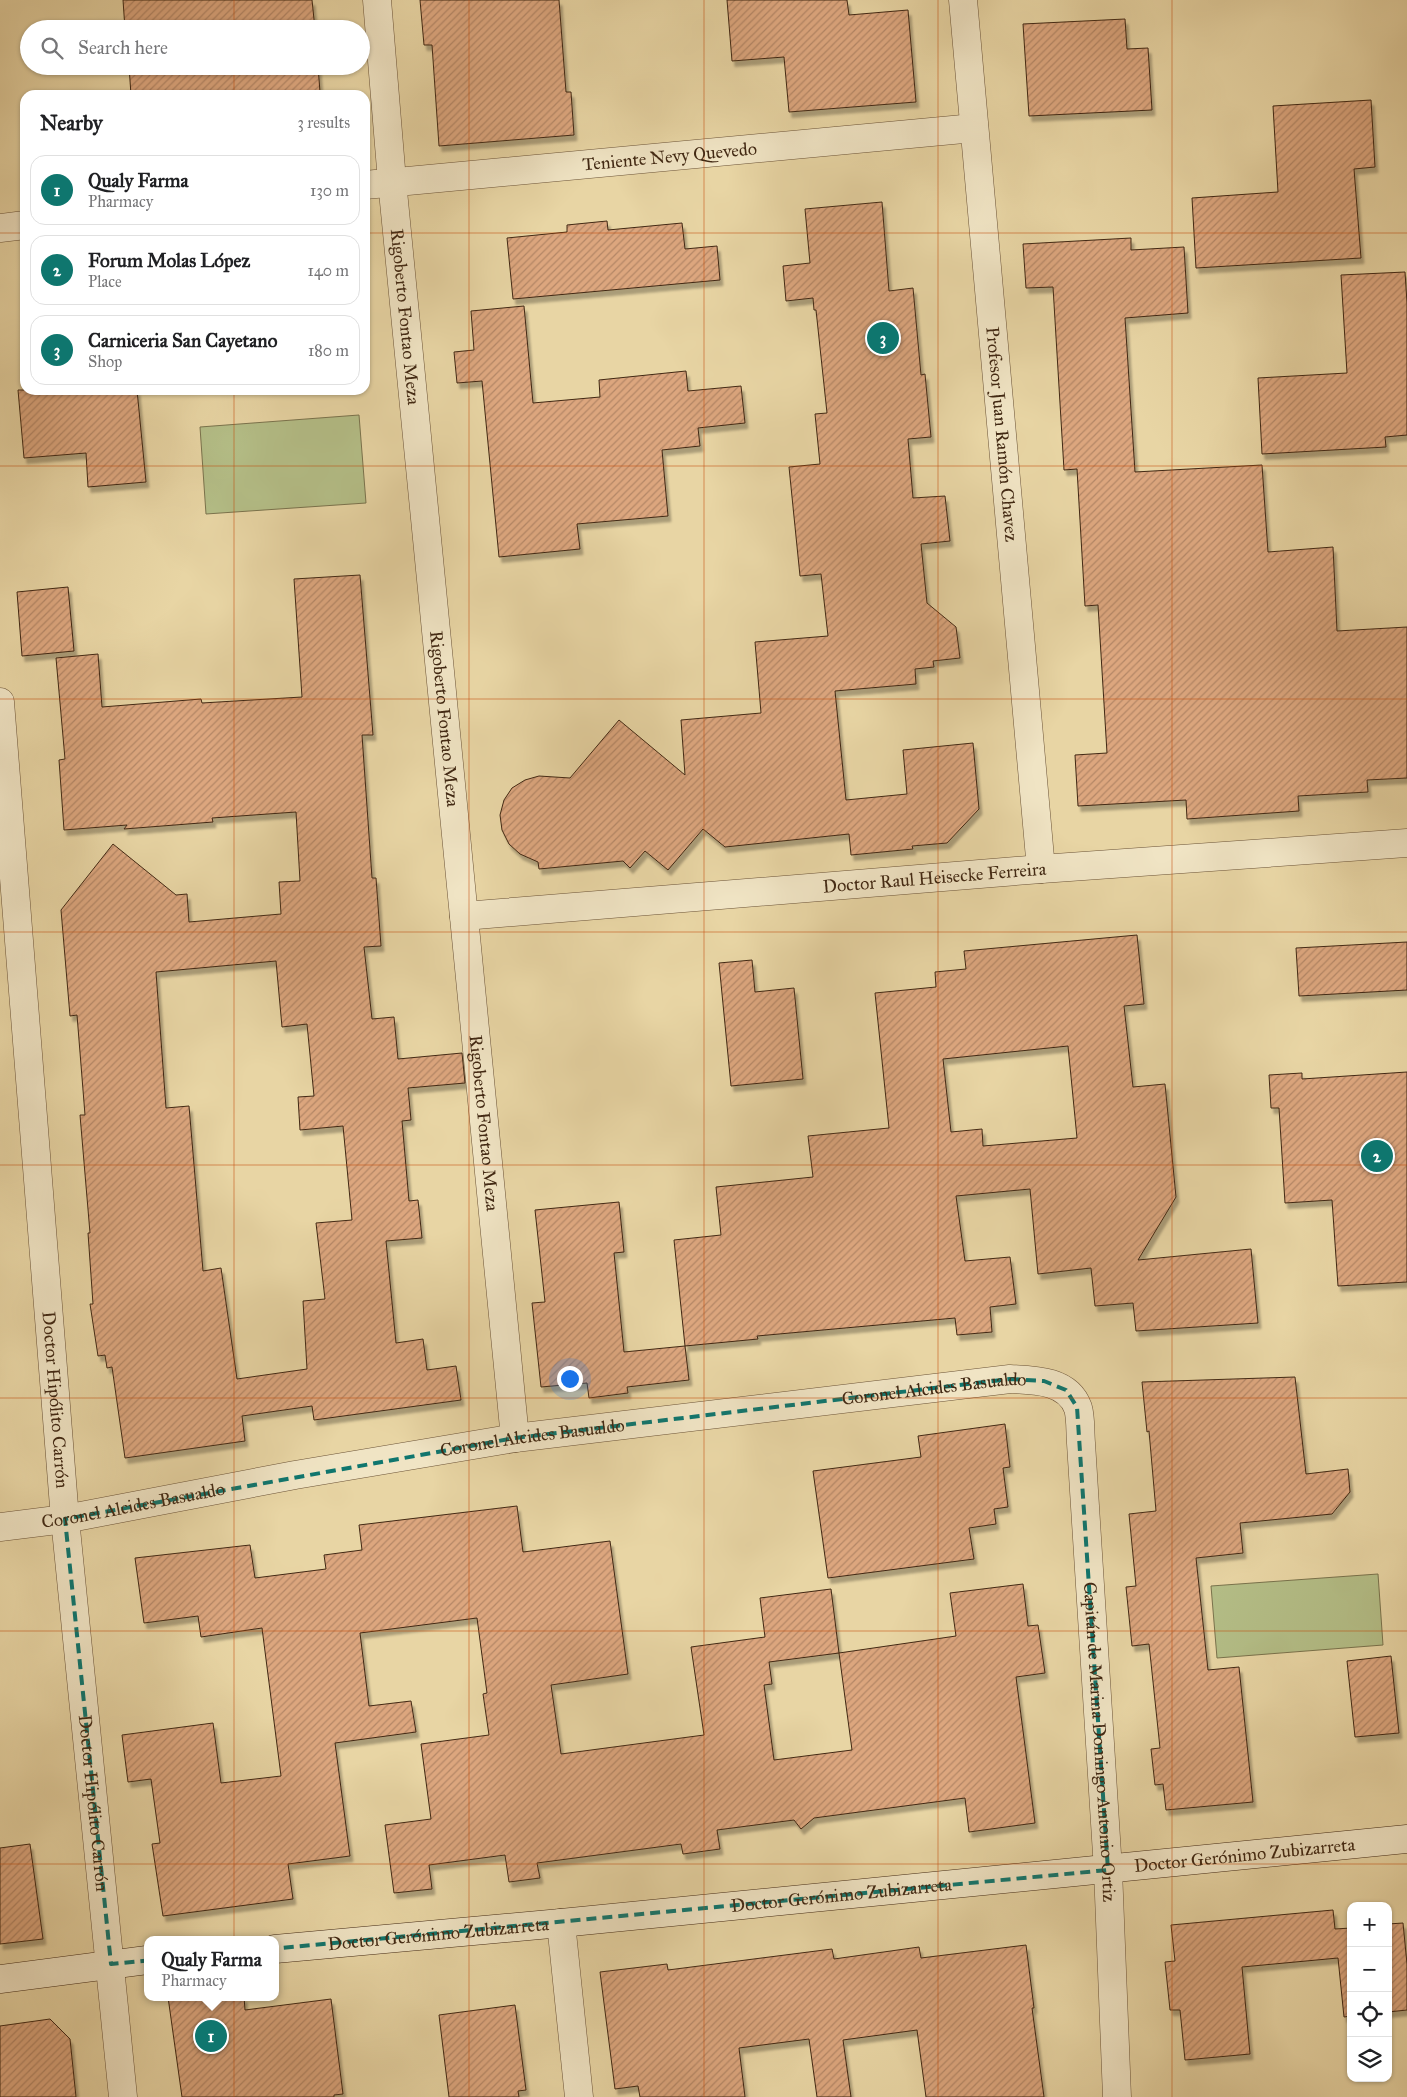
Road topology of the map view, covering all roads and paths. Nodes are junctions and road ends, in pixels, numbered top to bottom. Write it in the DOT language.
graph roads {
  1 [pos="377,0"];
  2 [pos="963,0"];
  3 [pos="974,128"];
  4 [pos="392,182"];
  5 [pos="370,184"];
  6 [pos="20,226"];
  7 [pos="0,228"];
  8 [pos="0,702"];
  9 [pos="1407,843"];
  10 [pos="1041,869"];
  11 [pos="464,916"];
  12 [pos="1066,1390"];
  13 [pos="515,1438"];
  14 [pos="64,1519"];
  15 [pos="0,1527"];
  16 [pos="1407,1839"];
  17 [pos="1108,1870"];
  18 [pos="561,1924"];
  19 [pos="279,1949"];
  20 [pos="144,1960"];
  21 [pos="111,1964"];
  22 [pos="0,1979"];
  23 [pos="123,2097"];
  24 [pos="579,2097"];
  25 [pos="1116,2097"];
  1 -- 4 [label="street, Rigoberto Fontao Meza"];
  2 -- 3 [label="street, Profesor Juan Ramón Chavez"];
  3 -- 4 [label="street, Teniente Nevy Quevedo"];
  3 -- 10 [label="street, Profesor Juan Ramón Chavez"];
  4 -- 5 [label="street, Teniente Nevy Quevedo"];
  4 -- 11 [label="street, Rigoberto Fontao Meza"];
  6 -- 7 [label="street"];
  8 -- 14 [label="street, Doctor Hipólito Carrón"];
  9 -- 10 [label="street, Doctor Raul Heisecke Ferreira"];
  10 -- 11 [label="street, Doctor Raul Heisecke Ferreira"];
  11 -- 13 [label="street, Rigoberto Fontao Meza"];
  12 -- 13 [label="street, Coronel Alcides Basualdo"];
  12 -- 17 [label="street, Capitán de Marina Domingo Antonio Ortiz"];
  13 -- 14 [label="street, Coronel Alcides Basualdo"];
  14 -- 15 [label="street, Coronel Alcides Basualdo"];
  14 -- 21 [label="street, Doctor Hipólito Carrón"];
  16 -- 17 [label="street, Doctor Gerónimo Zubizarreta"];
  17 -- 18 [label="street, Doctor Gerónimo Zubizarreta"];
  17 -- 25 [label="street, Capitán de Marina Domingo Antonio Ortiz"];
  18 -- 19 [label="street, Doctor Gerónimo Zubizarreta"];
  18 -- 24 [label="street"];
  20 -- 21 [label="street"];
  21 -- 22 [label="street"];
  21 -- 23 [label="street, Doctor Hipólito Carrón"];
}
